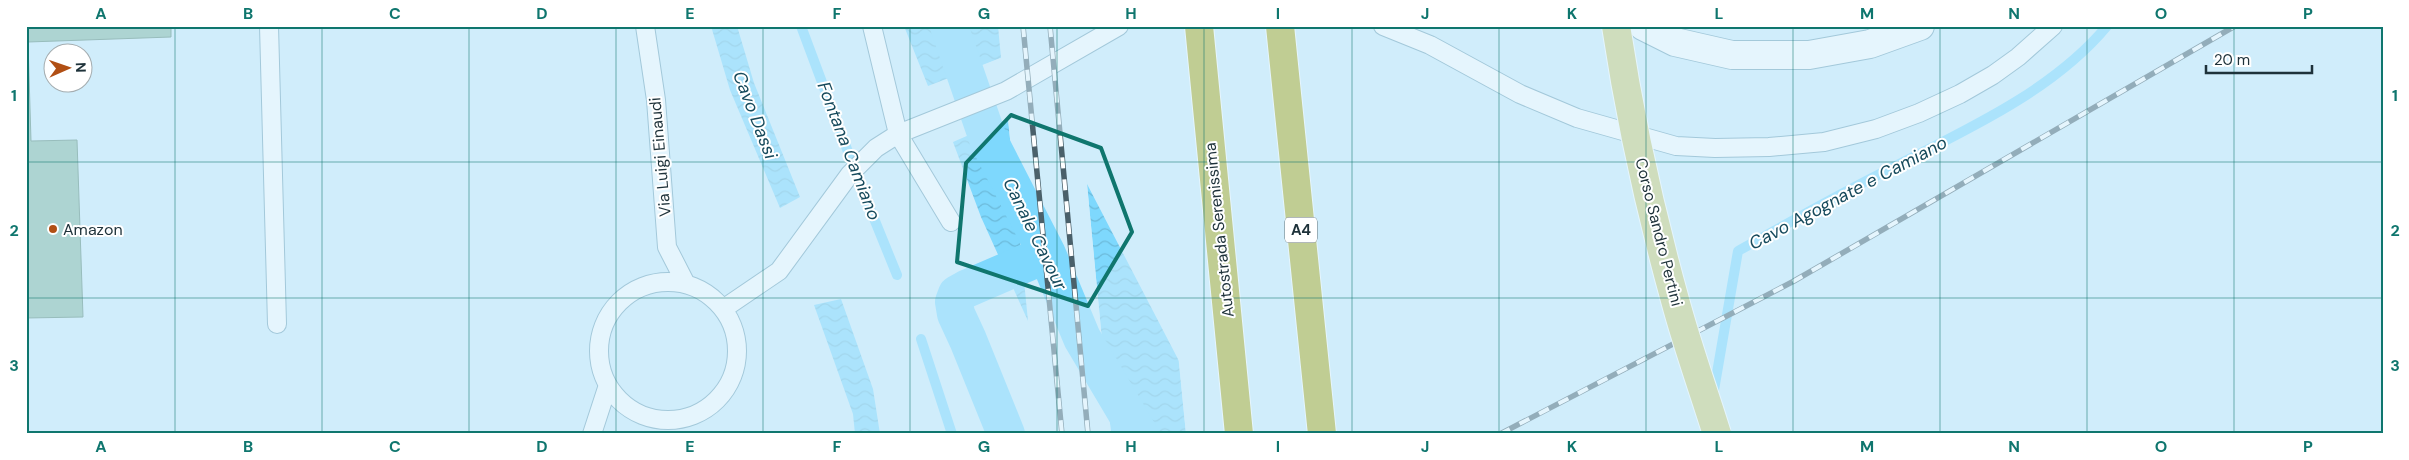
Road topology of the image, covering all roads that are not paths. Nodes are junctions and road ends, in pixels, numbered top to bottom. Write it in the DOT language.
graph roads {
  1 [pos="269,26"];
  2 [pos="645,26"];
  3 [pos="872,26"];
  4 [pos="1119,26"];
  5 [pos="1199,26"];
  6 [pos="1280,26"];
  7 [pos="1383,26"];
  8 [pos="1616,26"];
  9 [pos="1643,26"];
  10 [pos="1920,26"];
  11 [pos="2053,26"];
  12 [pos="904,132"];
  13 [pos="951,222"];
  14 [pos="686,284"];
  15 [pos="723,309"];
  16 [pos="277,324"];
  17 [pos="608,384"];
  18 [pos="686,418"];
  19 [pos="592,434"];
  20 [pos="663,434"];
  21 [pos="1238,434"];
  22 [pos="1322,434"];
  23 [pos="1717,434"];
  1 -- 16 [label="lane"];
  2 -- 14 [label="lane, Via Luigi Einaudi"];
  3 -- 12 [label="lane"];
  4 -- 12 [label="lane"];
  5 -- 21 [label="highway, Autostrada Serenissima"];
  6 -- 22 [label="highway, A4"];
  7 -- 11 [label="lane"];
  8 -- 23 [label="main road, Corso Sandro Pertini, bridge"];
  9 -- 10 [label="street"];
  12 -- 13 [label="lane"];
  12 -- 15 [label="lane"];
  14 -- 15 [label="lane"];
  14 -- 17 [label="lane"];
  15 -- 18 [label="lane"];
  17 -- 18 [label="lane"];
  17 -- 19 [label="lane"];
  18 -- 20 [label="lane"];
}
